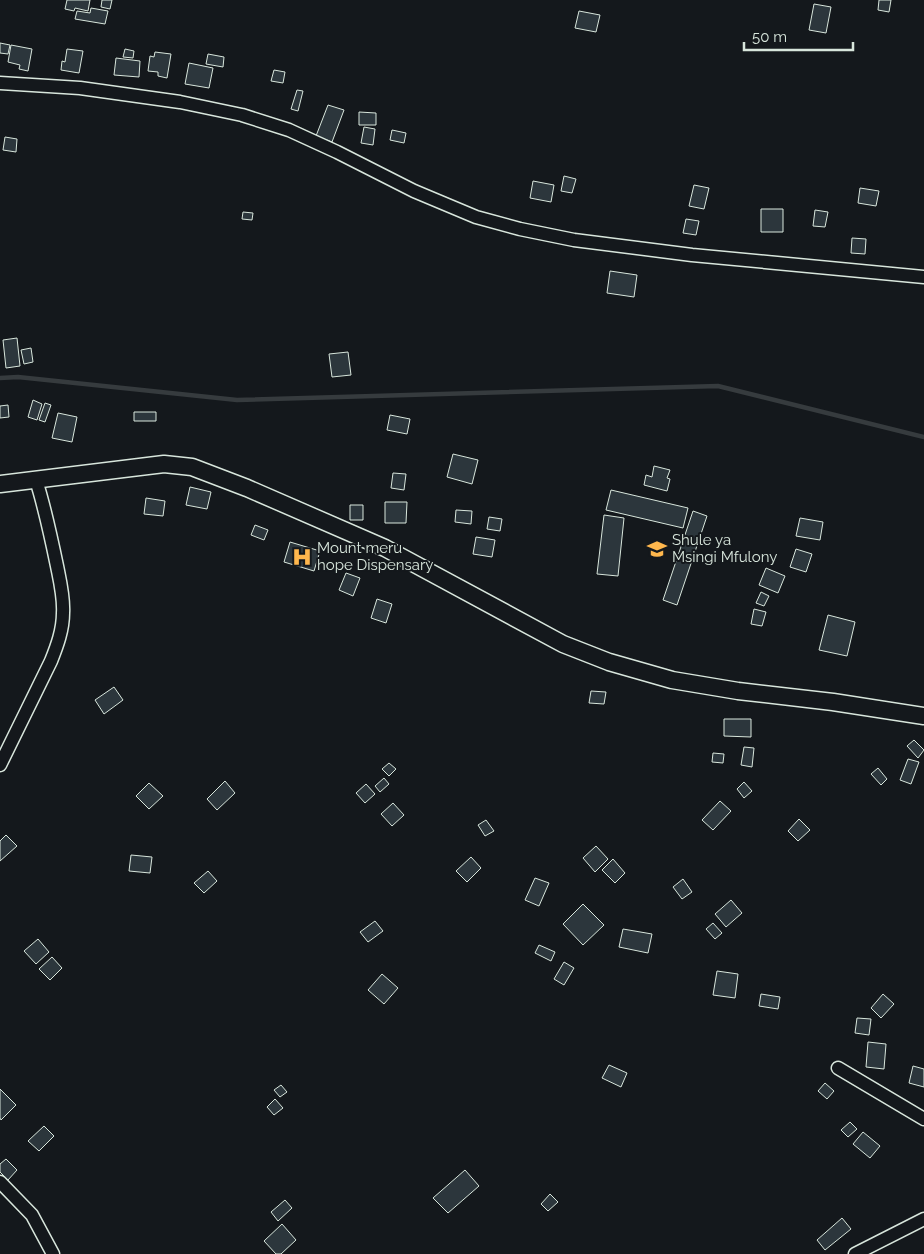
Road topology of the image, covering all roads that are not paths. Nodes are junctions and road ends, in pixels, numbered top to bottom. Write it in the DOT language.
graph roads {
  1 [pos="0,83"];
  2 [pos="924,277"];
  3 [pos="36,480"];
  4 [pos="0,484"];
  5 [pos="924,716"];
  6 [pos="0,765"];
  7 [pos="838,1068"];
  8 [pos="924,1119"];
  9 [pos="2,1186"];
  10 [pos="924,1219"];
  11 [pos="53,1254"];
  12 [pos="854,1254"];
  1 -- 2 [label="street"];
  3 -- 4 [label="street"];
  3 -- 5 [label="street"];
  3 -- 6 [label="street"];
  7 -- 8 [label="street"];
  9 -- 11 [label="street"];
  10 -- 12 [label="street"];
}
